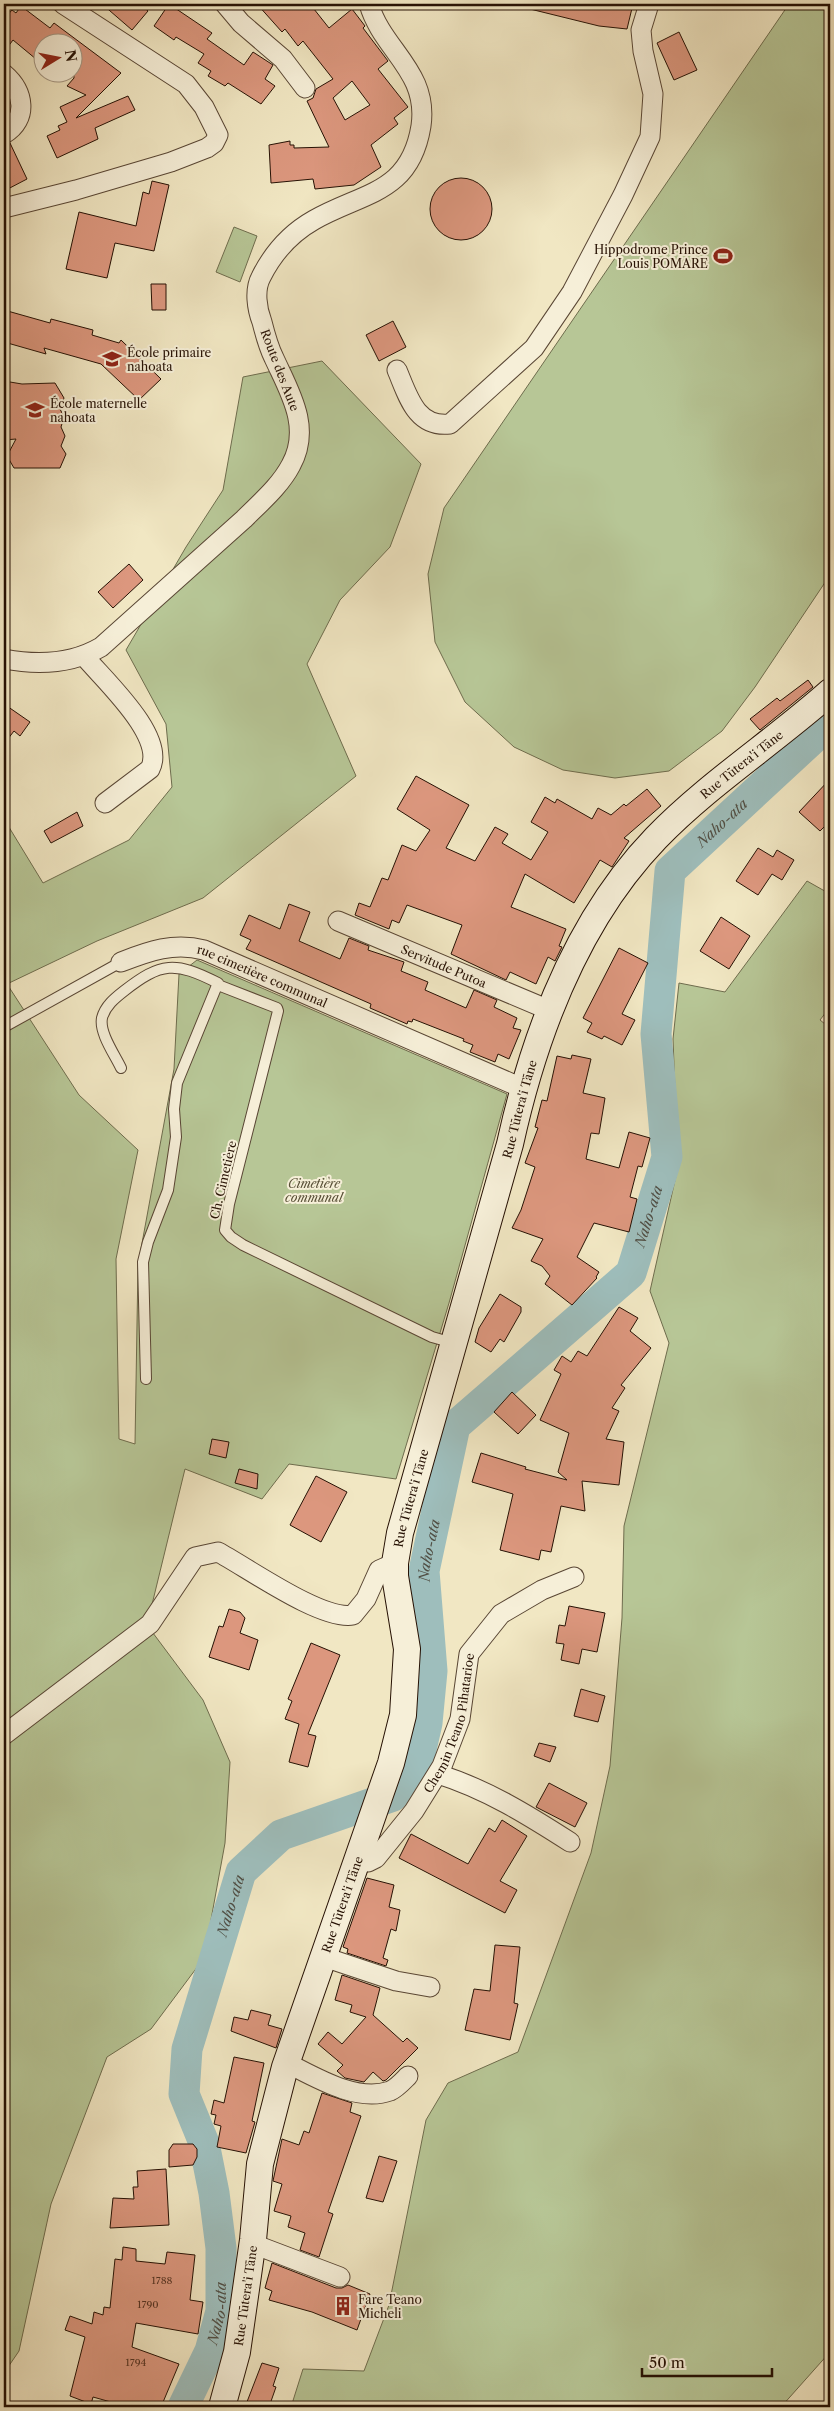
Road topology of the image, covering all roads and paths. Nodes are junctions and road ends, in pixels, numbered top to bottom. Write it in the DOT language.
graph roads {
  1 [pos="63,4"];
  2 [pos="225,4"];
  3 [pos="369,4"];
  4 [pos="649,4"];
  5 [pos="4,74"];
  6 [pos="305,88"];
  7 [pos="4,134"];
  8 [pos="4,208"];
  9 [pos="397,370"];
  10 [pos="84,656"];
  11 [pos="4,659"];
  12 [pos="830,692"];
  13 [pos="105,803"];
  14 [pos="338,921"];
  15 [pos="121,962"];
  16 [pos="218,985"];
  17 [pos="549,1010"];
  18 [pos="4,1028"];
  19 [pos="121,1068"];
  20 [pos="522,1088"];
  21 [pos="453,1343"];
  22 [pos="146,1378"];
  23 [pos="394,1563"];
  24 [pos="574,1577"];
  25 [pos="4,1735"];
  26 [pos="438,1774"];
  27 [pos="570,1842"];
  28 [pos="356,1860"];
  29 [pos="324,1956"];
  30 [pos="430,1987"];
  31 [pos="287,2063"];
  32 [pos="408,2076"];
  33 [pos="253,2244"];
  34 [pos="340,2277"];
  35 [pos="222,2407"];
  1 -- 8 [label="street"];
  2 -- 6 [label="street"];
  3 -- 10 [label="street, Route des Aute"];
  4 -- 9 [label="street"];
  5 -- 7 [label="street"];
  10 -- 11 [label="street, Route des Aute"];
  10 -- 13 [label="street"];
  12 -- 17 [label="street, Rue Tūtera'i Tāne"];
  14 -- 17 [label="street, Servitude Putoa"];
  15 -- 18 [label="lane, rue cimetière communal"];
  15 -- 20 [label="street, rue cimetière communal"];
  16 -- 19 [label="lane, Ch. Cimetière"];
  16 -- 21 [label="lane, Ch. Cimetière"];
  16 -- 22 [label="lane"];
  17 -- 20 [label="street, Rue Tūtera'i Tāne"];
  20 -- 21 [label="street, Rue Tūtera'i Tāne"];
  21 -- 23 [label="street, Rue Tūtera'i Tāne"];
  23 -- 25 [label="street"];
  23 -- 28 [label="street, Rue Tūtera'i Tāne"];
  24 -- 26 [label="street, Chemin Teano Pihatarioe"];
  26 -- 27 [label="street"];
  26 -- 28 [label="street, Chemin Teano Pihatarioe"];
  28 -- 29 [label="street, Rue Tūtera'i Tāne"];
  29 -- 30 [label="street"];
  29 -- 31 [label="street, Rue Tūtera'i Tāne"];
  31 -- 32 [label="street"];
  31 -- 33 [label="street, Rue Tūtera'i Tāne"];
  33 -- 34 [label="street"];
  33 -- 35 [label="street, Rue Tūtera'i Tāne"];
}
